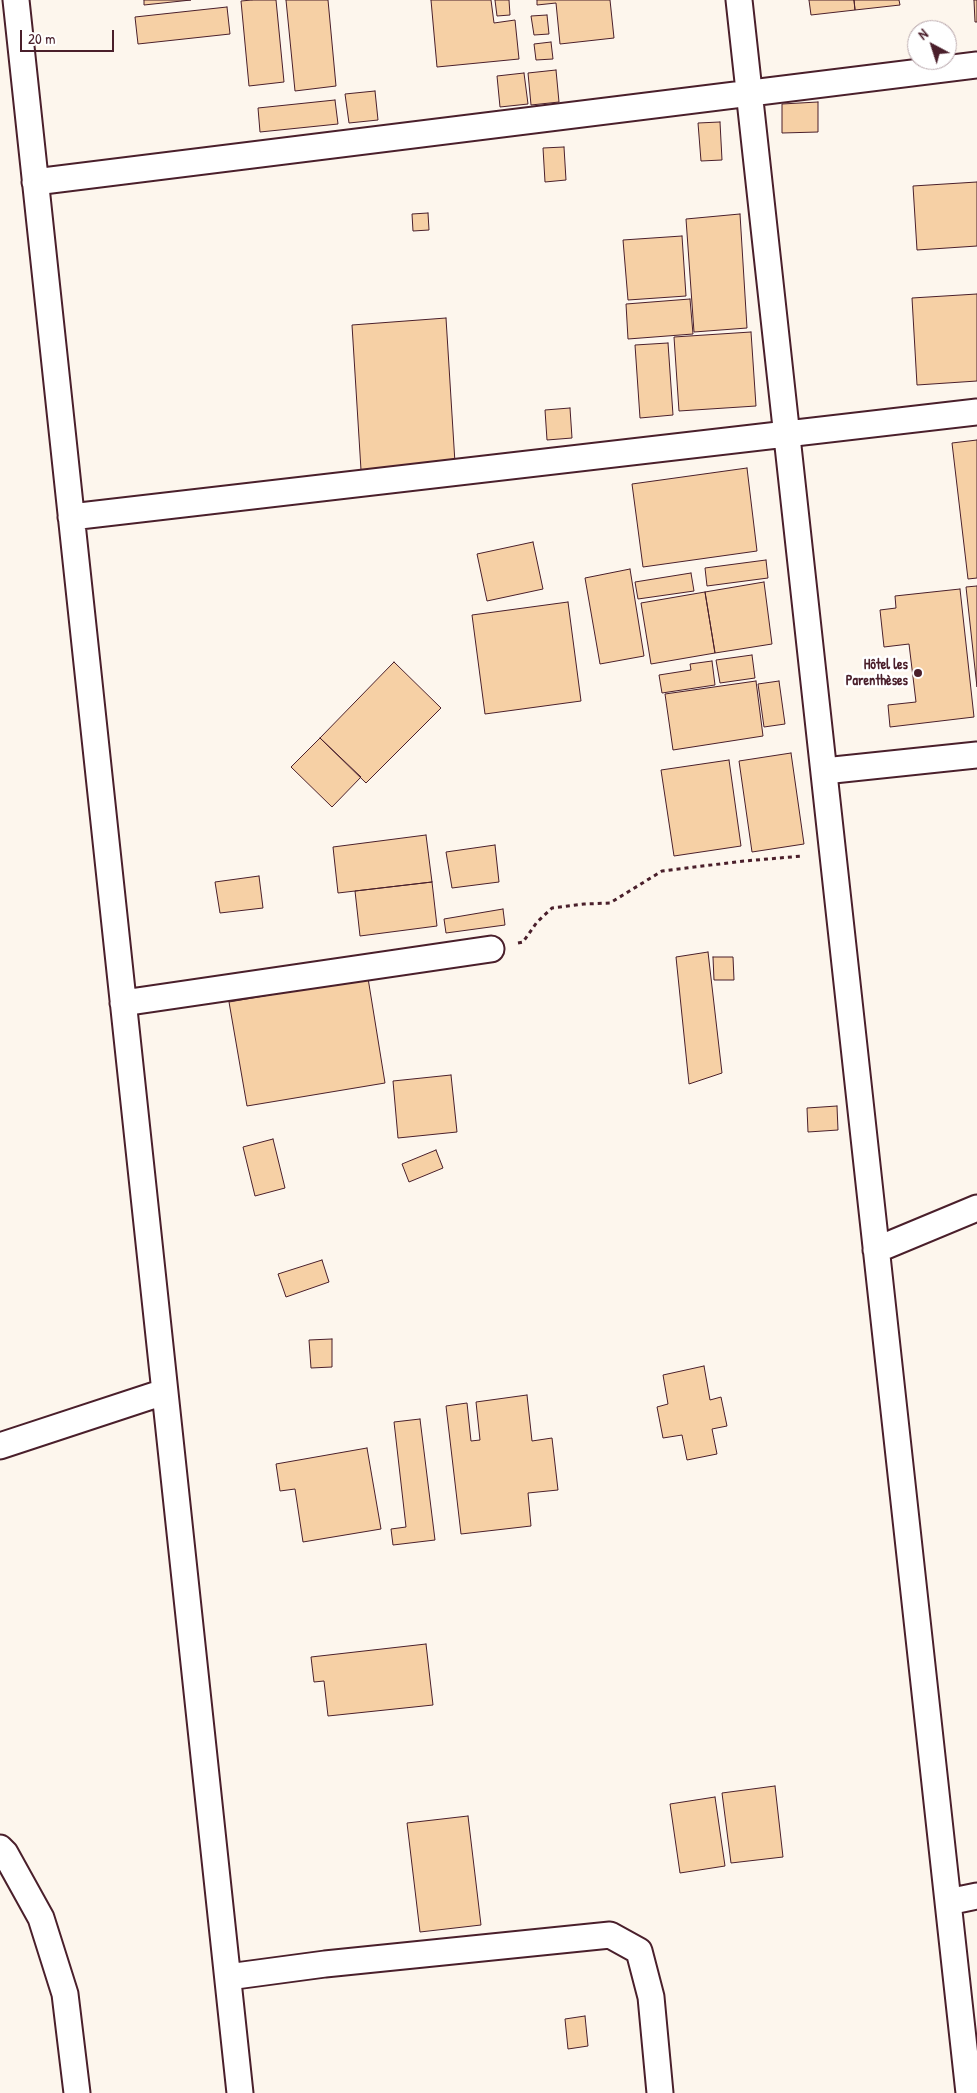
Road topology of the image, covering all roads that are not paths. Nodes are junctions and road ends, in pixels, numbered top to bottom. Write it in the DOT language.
graph roads {
  1 [pos="16,0"];
  2 [pos="739,0"];
  3 [pos="977,65"];
  4 [pos="749,94"];
  5 [pos="35,182"];
  6 [pos="977,412"];
  7 [pos="787,435"];
  8 [pos="71,517"];
  9 [pos="977,755"];
  10 [pos="824,772"];
  11 [pos="491,949"];
  12 [pos="123,1003"];
  13 [pos="977,1208"];
  14 [pos="876,1250"];
  15 [pos="164,1392"];
  16 [pos="0,1446"];
  17 [pos="0,1848"];
  18 [pos="977,1896"];
  19 [pos="948,1902"];
  20 [pos="228,1977"];
  21 [pos="77,2093"];
  22 [pos="240,2093"];
  23 [pos="660,2093"];
  24 [pos="969,2093"];
  1 -- 5 [label="street"];
  2 -- 4 [label="street"];
  3 -- 4 [label="street"];
  4 -- 5 [label="street"];
  4 -- 7 [label="street"];
  5 -- 8 [label="street"];
  6 -- 7 [label="street"];
  7 -- 8 [label="street"];
  7 -- 10 [label="street"];
  8 -- 12 [label="street"];
  9 -- 10 [label="street"];
  10 -- 14 [label="street"];
  11 -- 12 [label="street"];
  12 -- 15 [label="street"];
  13 -- 14 [label="street"];
  14 -- 19 [label="street"];
  15 -- 16 [label="street"];
  15 -- 20 [label="street"];
  17 -- 21 [label="street"];
  18 -- 19 [label="street"];
  19 -- 24 [label="street"];
  20 -- 22 [label="street"];
  20 -- 23 [label="street"];
}
